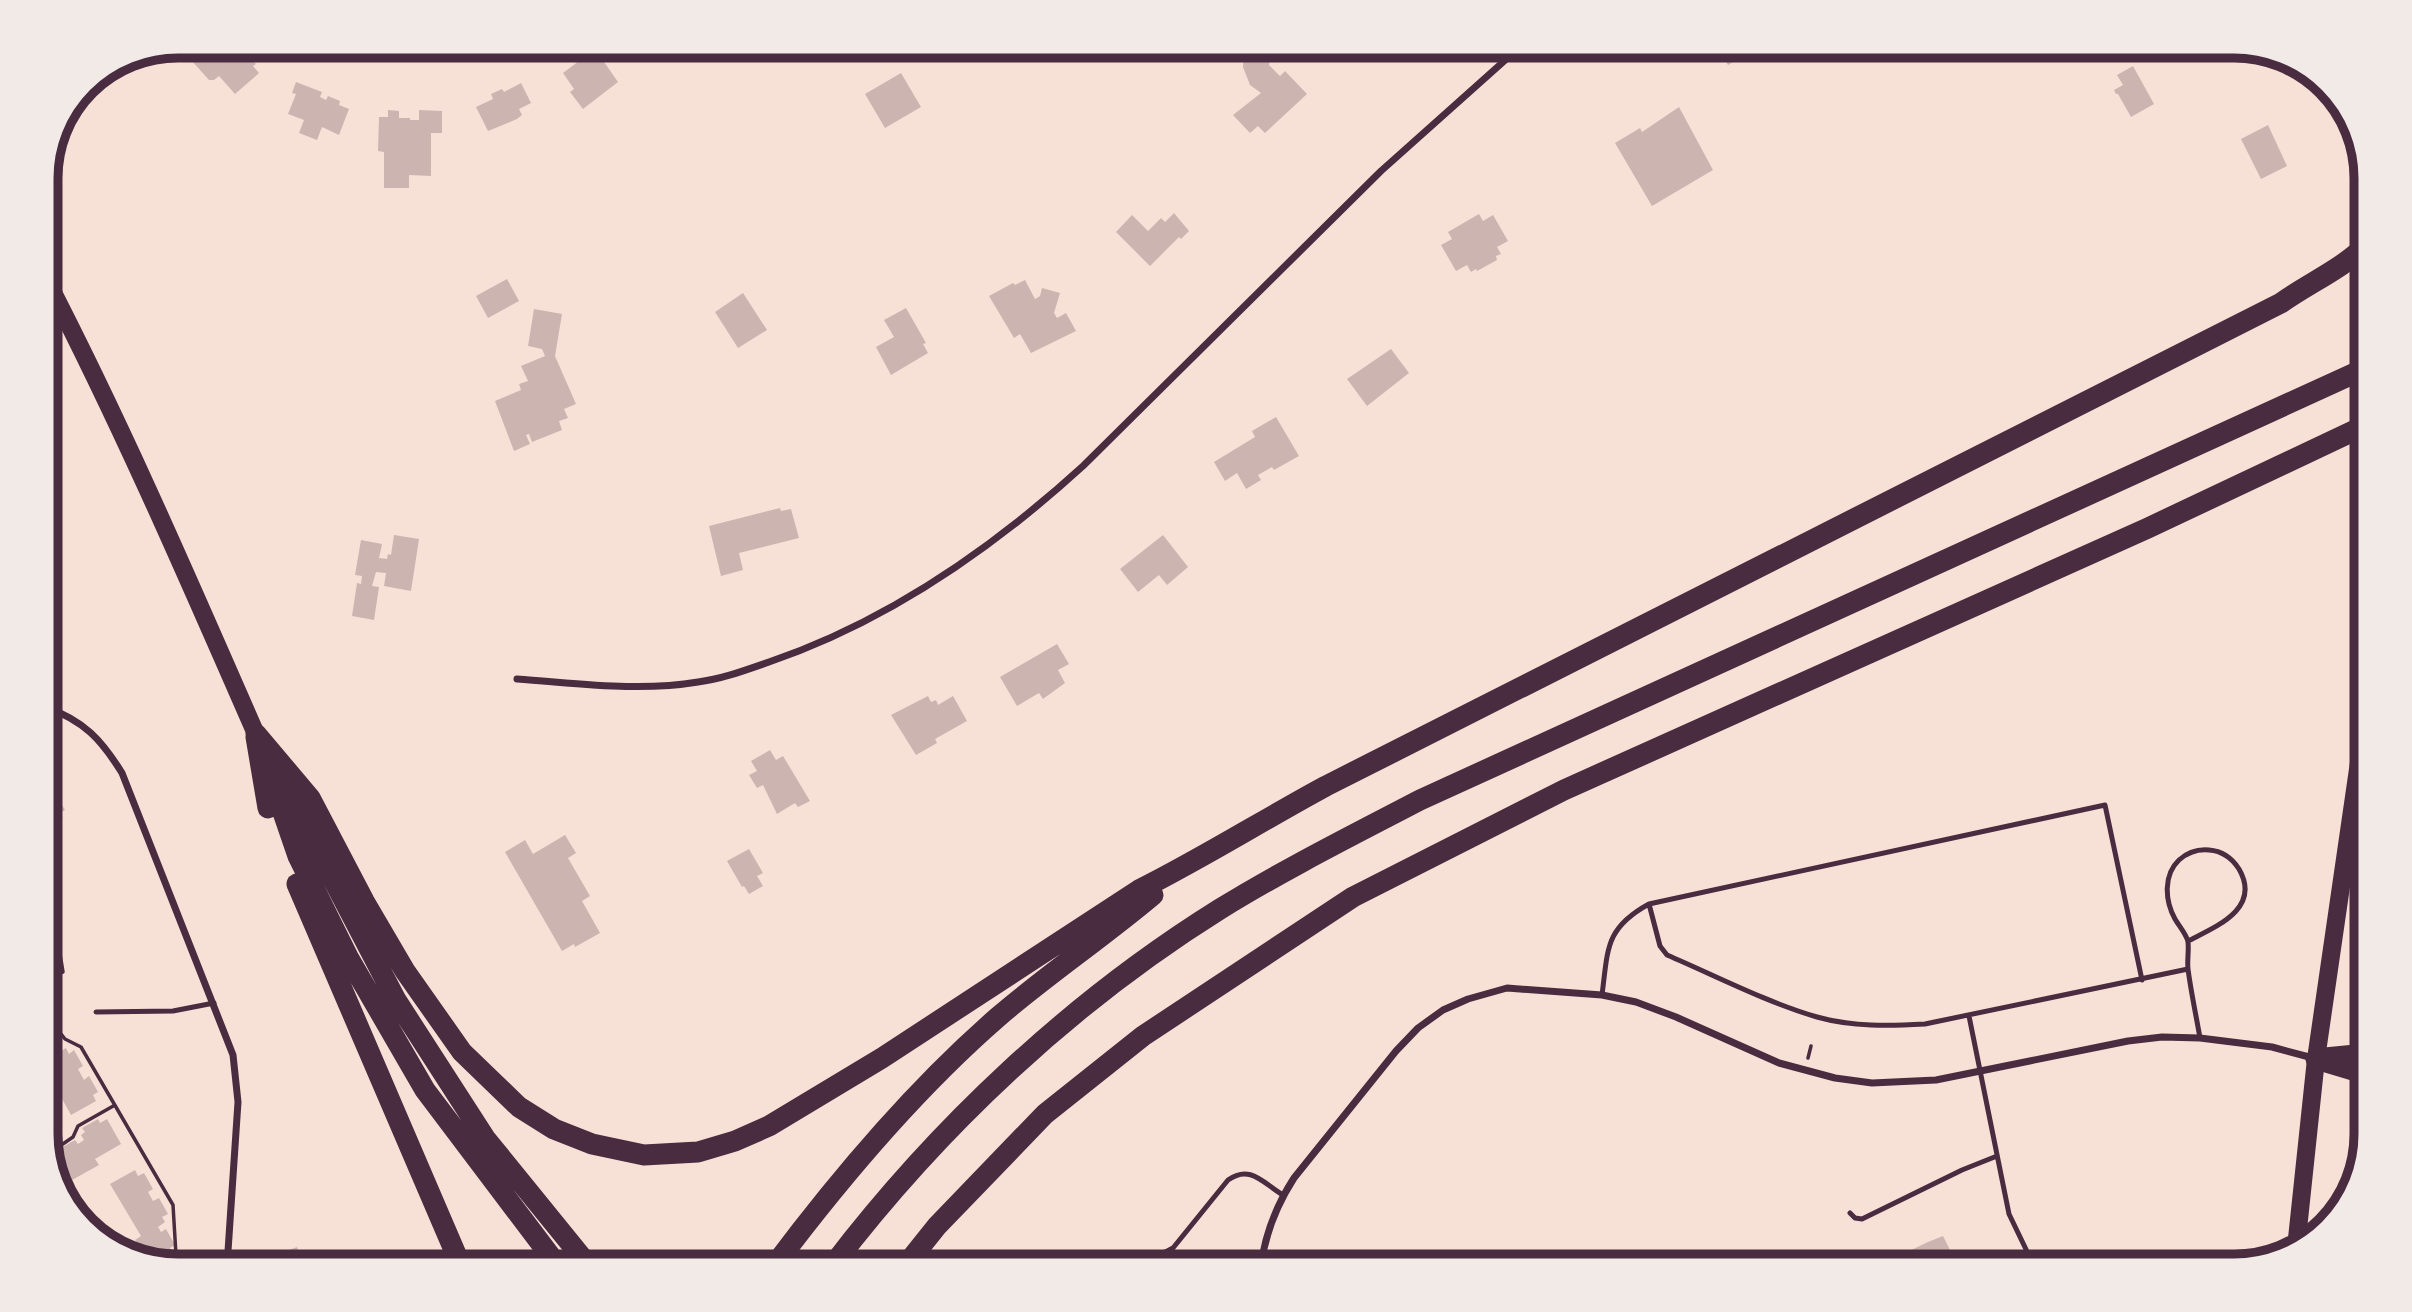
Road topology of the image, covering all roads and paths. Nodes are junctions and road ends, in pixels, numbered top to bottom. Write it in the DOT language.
graph roads {
  1 [pos="1508,58"];
  2 [pos="2354,257"];
  3 [pos="2354,273"];
  4 [pos="58,303"];
  5 [pos="2281,303"];
  6 [pos="2354,374"];
  7 [pos="2354,431"];
  8 [pos="517,679"];
  9 [pos="58,711"];
  10 [pos="256,734"];
  11 [pos="2354,797"];
  12 [pos="1189,865"];
  13 [pos="1649,904"];
  14 [pos="2188,941"];
  15 [pos="58,942"];
  16 [pos="2188,969"];
  17 [pos="58,975"];
  18 [pos="2141,980"];
  19 [pos="1602,995"];
  20 [pos="214,1003"];
  21 [pos="96,1012"];
  22 [pos="1969,1016"];
  23 [pos="58,1030"];
  24 [pos="2200,1038"];
  25 [pos="1811,1046"];
  26 [pos="2354,1055"];
  27 [pos="2316,1059"];
  28 [pos="1808,1060"];
  29 [pos="2354,1070"];
  30 [pos="1980,1072"];
  31 [pos="115,1105"];
  32 [pos="59,1147"];
  33 [pos="1997,1156"];
  34 [pos="1283,1195"];
  35 [pos="1850,1213"];
  36 [pos="2297,1236"];
  37 [pos="176,1254"];
  38 [pos="228,1254"];
  39 [pos="456,1254"];
  40 [pos="549,1254"];
  41 [pos="579,1254"];
  42 [pos="784,1254"];
  43 [pos="842,1254"];
  44 [pos="915,1254"];
  45 [pos="1163,1254"];
  46 [pos="1264,1254"];
  47 [pos="2028,1254"];
  1 -- 8 [label="street"];
  2 -- 5 [label="highway"];
  3 -- 5 [label="highway"];
  4 -- 10 [label="main road"];
  5 -- 12 [label="highway"];
  6 -- 43 [label="highway"];
  7 -- 44 [label="highway"];
  9 -- 20 [label="street"];
  10 -- 12 [label="highway"];
  10 -- 39 [label="highway"];
  10 -- 40 [label="highway"];
  10 -- 41 [label="highway"];
  11 -- 27 [label="main road"];
  12 -- 42 [label="highway"];
  13 -- 18 [label="lane"];
  13 -- 19 [label="lane"];
  13 -- 22 [label="lane"];
  14 -- 14 [label="lane"];
  14 -- 16 [label="lane"];
  15 -- 17 [label="path"];
  16 -- 18 [label="lane"];
  16 -- 24 [label="lane"];
  18 -- 22 [label="lane"];
  19 -- 30 [label="street"];
  19 -- 34 [label="street"];
  20 -- 21 [label="lane"];
  20 -- 38 [label="street"];
  22 -- 30 [label="lane"];
  23 -- 31 [label="path"];
  24 -- 27 [label="street"];
  24 -- 30 [label="street"];
  25 -- 28 [label="path"];
  26 -- 27 [label="highway"];
  27 -- 29 [label="highway"];
  27 -- 36 [label="main road"];
  30 -- 33 [label="lane"];
  31 -- 32 [label="path"];
  31 -- 37 [label="path"];
  33 -- 35 [label="lane"];
  33 -- 47 [label="lane"];
  34 -- 45 [label="lane"];
  34 -- 46 [label="street"];
}
